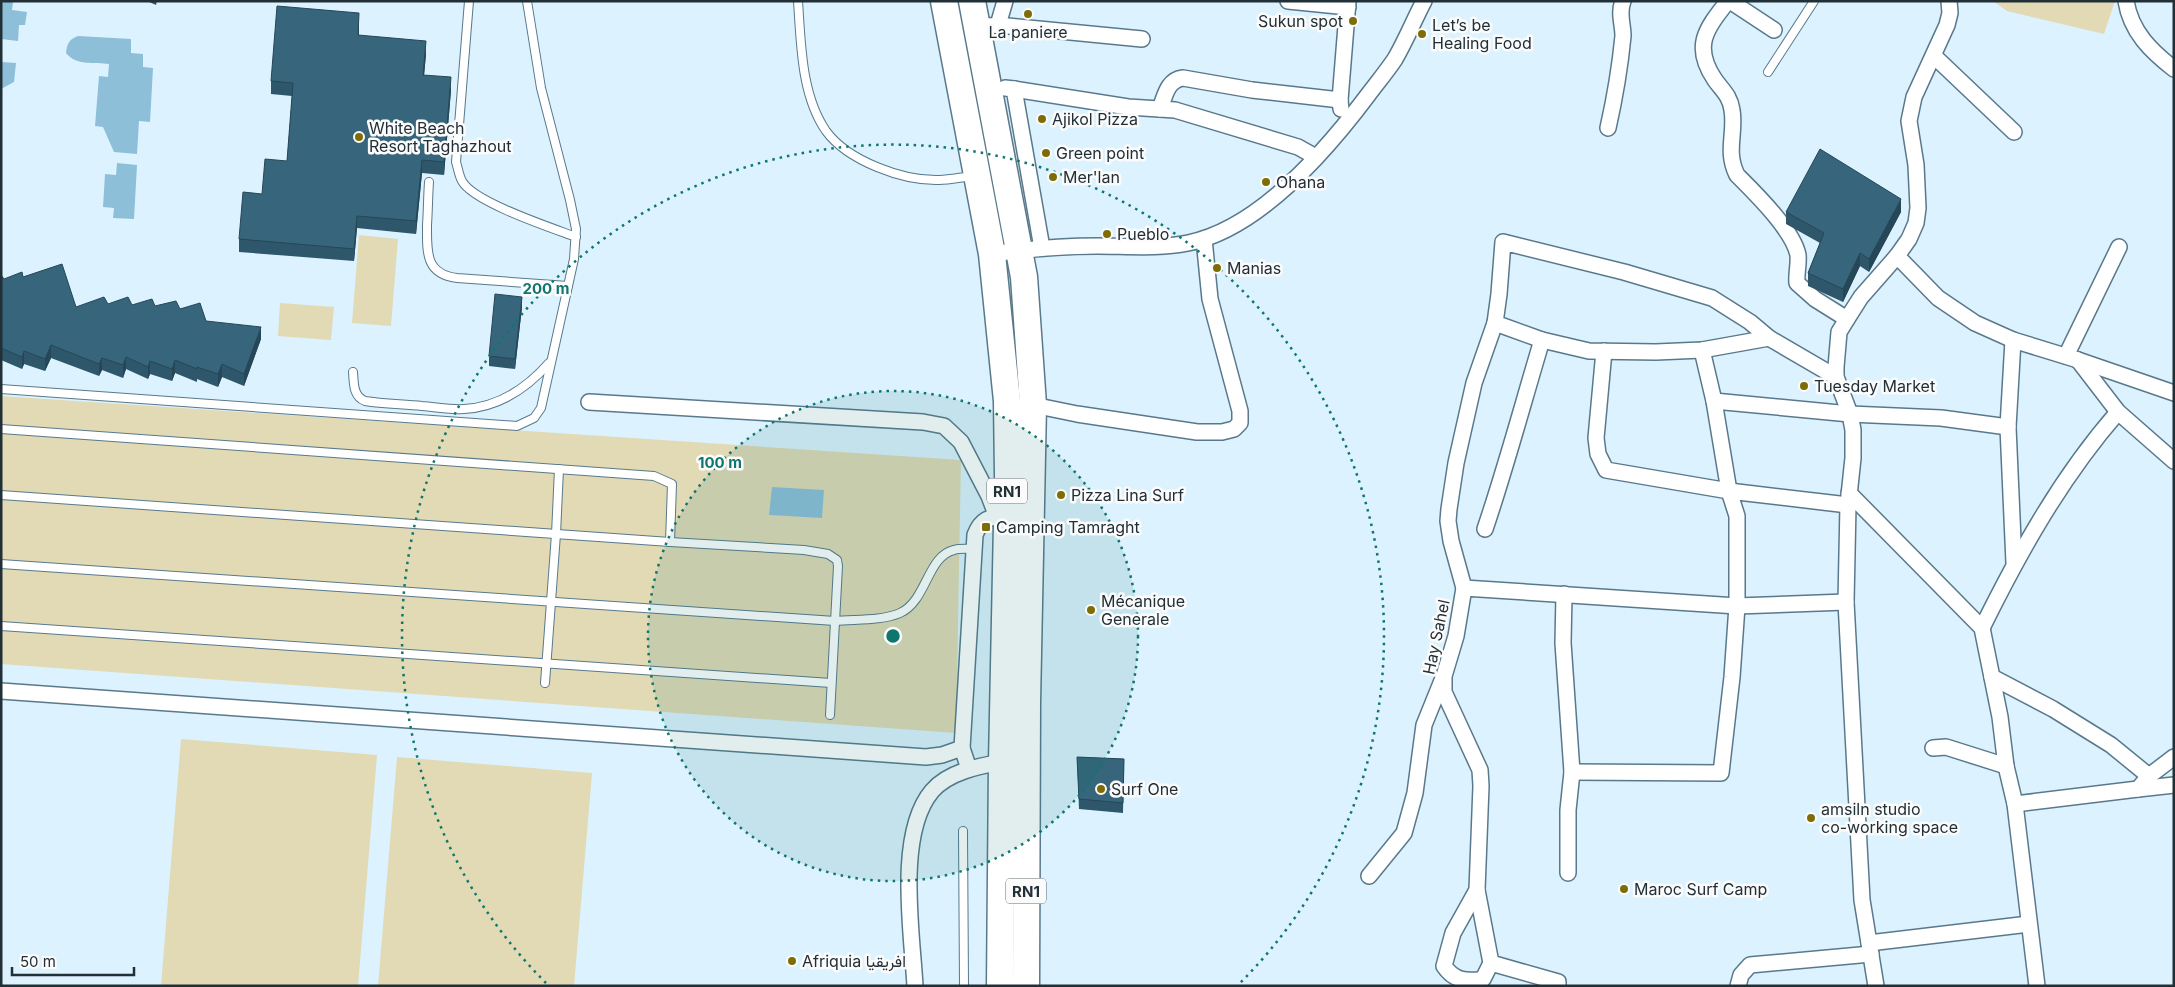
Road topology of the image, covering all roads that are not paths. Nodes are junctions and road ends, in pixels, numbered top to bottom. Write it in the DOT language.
graph roads {
  1 [pos="469,1"];
  2 [pos="528,1"];
  3 [pos="798,1"];
  4 [pos="944,1"];
  5 [pos="972,1"];
  6 [pos="1005,1"];
  7 [pos="1288,1"];
  8 [pos="1424,1"];
  9 [pos="1623,1"];
  10 [pos="1729,1"];
  11 [pos="1814,1"];
  12 [pos="1949,1"];
  13 [pos="2126,1"];
  14 [pos="1348,4"];
  15 [pos="988,26"];
  16 [pos="1774,30"];
  17 [pos="1142,39"];
  18 [pos="1934,56"];
  19 [pos="2174,69"];
  20 [pos="1768,72"];
  21 [pos="988,88"];
  22 [pos="1014,89"];
  23 [pos="1340,100"];
  24 [pos="1160,109"];
  25 [pos="1349,122"];
  26 [pos="1608,128"];
  27 [pos="2014,132"];
  28 [pos="1316,157"];
  29 [pos="977,175"];
  30 [pos="429,182"];
  31 [pos="576,237"];
  32 [pos="1204,239"];
  33 [pos="2119,247"];
  34 [pos="1031,249"];
  35 [pos="992,254"];
  36 [pos="1898,256"];
  37 [pos="568,286"];
  38 [pos="1847,319"];
  39 [pos="1495,323"];
  40 [pos="1769,338"];
  41 [pos="1542,340"];
  42 [pos="2013,340"];
  43 [pos="1702,350"];
  44 [pos="1604,351"];
  45 [pos="2072,358"];
  46 [pos="551,361"];
  47 [pos="353,372"];
  48 [pos="1836,378"];
  49 [pos="1,389"];
  50 [pos="2174,393"];
  51 [pos="1714,401"];
  52 [pos="589,402"];
  53 [pos="1033,405"];
  54 [pos="2118,412"];
  55 [pos="1850,414"];
  56 [pos="2008,427"];
  57 [pos="1,429"];
  58 [pos="2174,461"];
  59 [pos="559,469"];
  60 [pos="1729,490"];
  61 [pos="1,495"];
  62 [pos="1849,499"];
  63 [pos="1001,516"];
  64 [pos="1032,516"];
  65 [pos="1485,529"];
  66 [pos="556,534"];
  67 [pos="670,542"];
  68 [pos="974,549"];
  69 [pos="2014,563"];
  70 [pos="1,564"];
  71 [pos="1464,588"];
  72 [pos="1564,594"];
  73 [pos="551,602"];
  74 [pos="1846,602"];
  75 [pos="1737,606"];
  76 [pos="835,621"];
  77 [pos="1,626"];
  78 [pos="1982,628"];
  79 [pos="547,663"];
  80 [pos="1444,676"];
  81 [pos="1992,676"];
  82 [pos="545,683"];
  83 [pos="831,683"];
  84 [pos="1,691"];
  85 [pos="830,715"];
  86 [pos="962,748"];
  87 [pos="1933,748"];
  88 [pos="2174,757"];
  89 [pos="1002,762"];
  90 [pos="2006,766"];
  91 [pos="970,769"];
  92 [pos="1572,772"];
  93 [pos="2150,776"];
  94 [pos="2174,785"];
  95 [pos="2138,790"];
  96 [pos="2015,804"];
  97 [pos="963,831"];
  98 [pos="1568,872"];
  99 [pos="1369,876"];
  100 [pos="1477,890"];
  101 [pos="2029,924"];
  102 [pos="1870,949"];
  103 [pos="1491,962"];
  104 [pos="1562,984"];
  105 [pos="915,986"];
  106 [pos="964,986"];
  107 [pos="1000,986"];
  108 [pos="1026,986"];
  109 [pos="1738,986"];
  110 [pos="1876,986"];
  111 [pos="2037,986"];
  1 -- 31 [label="lane"];
  2 -- 31 [label="lane"];
  3 -- 29 [label="lane"];
  4 -- 29 [label="highway, RN1"];
  5 -- 15 [label="highway, RN1"];
  6 -- 15 [label="street"];
  7 -- 14 [label="street"];
  8 -- 25 [label="street"];
  9 -- 26 [label="street"];
  10 -- 16 [label="street"];
  10 -- 38 [label="street"];
  11 -- 20 [label="lane"];
  12 -- 18 [label="street"];
  13 -- 19 [label="street"];
  14 -- 23 [label="street"];
  15 -- 17 [label="street"];
  15 -- 21 [label="highway, RN1"];
  18 -- 27 [label="street"];
  18 -- 36 [label="street"];
  21 -- 22 [label="street"];
  21 -- 34 [label="highway, RN1"];
  22 -- 24 [label="street"];
  22 -- 34 [label="street"];
  23 -- 24 [label="street"];
  23 -- 25 [label="street"];
  24 -- 28 [label="street"];
  25 -- 28 [label="street"];
  28 -- 32 [label="street"];
  29 -- 35 [label="highway, RN1"];
  30 -- 37 [label="lane"];
  31 -- 37 [label="lane"];
  32 -- 34 [label="street"];
  32 -- 53 [label="street"];
  33 -- 45 [label="street"];
  34 -- 35 [label="street"];
  34 -- 53 [label="highway, RN1"];
  35 -- 63 [label="highway, RN1"];
  36 -- 38 [label="street"];
  36 -- 42 [label="street"];
  37 -- 46 [label="lane"];
  38 -- 48 [label="street"];
  39 -- 40 [label="street"];
  39 -- 41 [label="street"];
  39 -- 71 [label="street"];
  40 -- 43 [label="street"];
  40 -- 48 [label="street"];
  41 -- 44 [label="street"];
  41 -- 65 [label="street"];
  42 -- 45 [label="street"];
  42 -- 56 [label="street"];
  43 -- 44 [label="street"];
  43 -- 51 [label="street"];
  44 -- 60 [label="street"];
  45 -- 50 [label="street"];
  45 -- 54 [label="street"];
  46 -- 47 [label="lane"];
  46 -- 49 [label="lane"];
  48 -- 55 [label="street"];
  51 -- 55 [label="street"];
  51 -- 60 [label="street"];
  52 -- 63 [label="street"];
  53 -- 64 [label="highway, RN1"];
  54 -- 58 [label="street"];
  54 -- 69 [label="street"];
  55 -- 56 [label="street"];
  55 -- 62 [label="street"];
  56 -- 69 [label="street"];
  57 -- 59 [label="lane"];
  59 -- 66 [label="lane"];
  59 -- 67 [label="lane"];
  60 -- 62 [label="street"];
  60 -- 75 [label="street"];
  61 -- 66 [label="lane"];
  62 -- 74 [label="street"];
  62 -- 78 [label="street"];
  63 -- 64 [label="street"];
  63 -- 68 [label="street"];
  63 -- 89 [label="highway, RN1"];
  64 -- 108 [label="highway, RN1"];
  66 -- 67 [label="lane"];
  66 -- 73 [label="lane"];
  67 -- 76 [label="lane"];
  68 -- 76 [label="lane"];
  68 -- 86 [label="street"];
  69 -- 78 [label="street"];
  70 -- 73 [label="lane"];
  71 -- 72 [label="street, Hay Sahel"];
  71 -- 80 [label="street, Hay Sahel"];
  72 -- 75 [label="street, Hay Sahel"];
  72 -- 92 [label="street"];
  73 -- 76 [label="lane"];
  73 -- 79 [label="lane"];
  74 -- 75 [label="street, Hay Sahel"];
  74 -- 102 [label="street"];
  75 -- 92 [label="street"];
  76 -- 83 [label="lane"];
  77 -- 79 [label="lane"];
  78 -- 81 [label="street"];
  79 -- 82 [label="lane"];
  79 -- 83 [label="lane"];
  80 -- 99 [label="street"];
  80 -- 100 [label="street, Hay Sahel"];
  81 -- 90 [label="street"];
  81 -- 93 [label="street"];
  83 -- 85 [label="lane"];
  84 -- 86 [label="street"];
  86 -- 91 [label="street"];
  87 -- 90 [label="street"];
  88 -- 93 [label="street"];
  89 -- 91 [label="street"];
  89 -- 107 [label="highway, RN1"];
  90 -- 96 [label="street"];
  91 -- 105 [label="street"];
  92 -- 98 [label="street"];
  93 -- 95 [label="street"];
  94 -- 95 [label="street"];
  95 -- 96 [label="street"];
  96 -- 101 [label="street"];
  97 -- 106 [label="lane"];
  100 -- 103 [label="street, Hay Sahel"];
  100 -- 103 [label="street"];
  101 -- 102 [label="street"];
  101 -- 111 [label="street"];
  102 -- 109 [label="street"];
  102 -- 110 [label="street"];
  103 -- 104 [label="street"];
}
